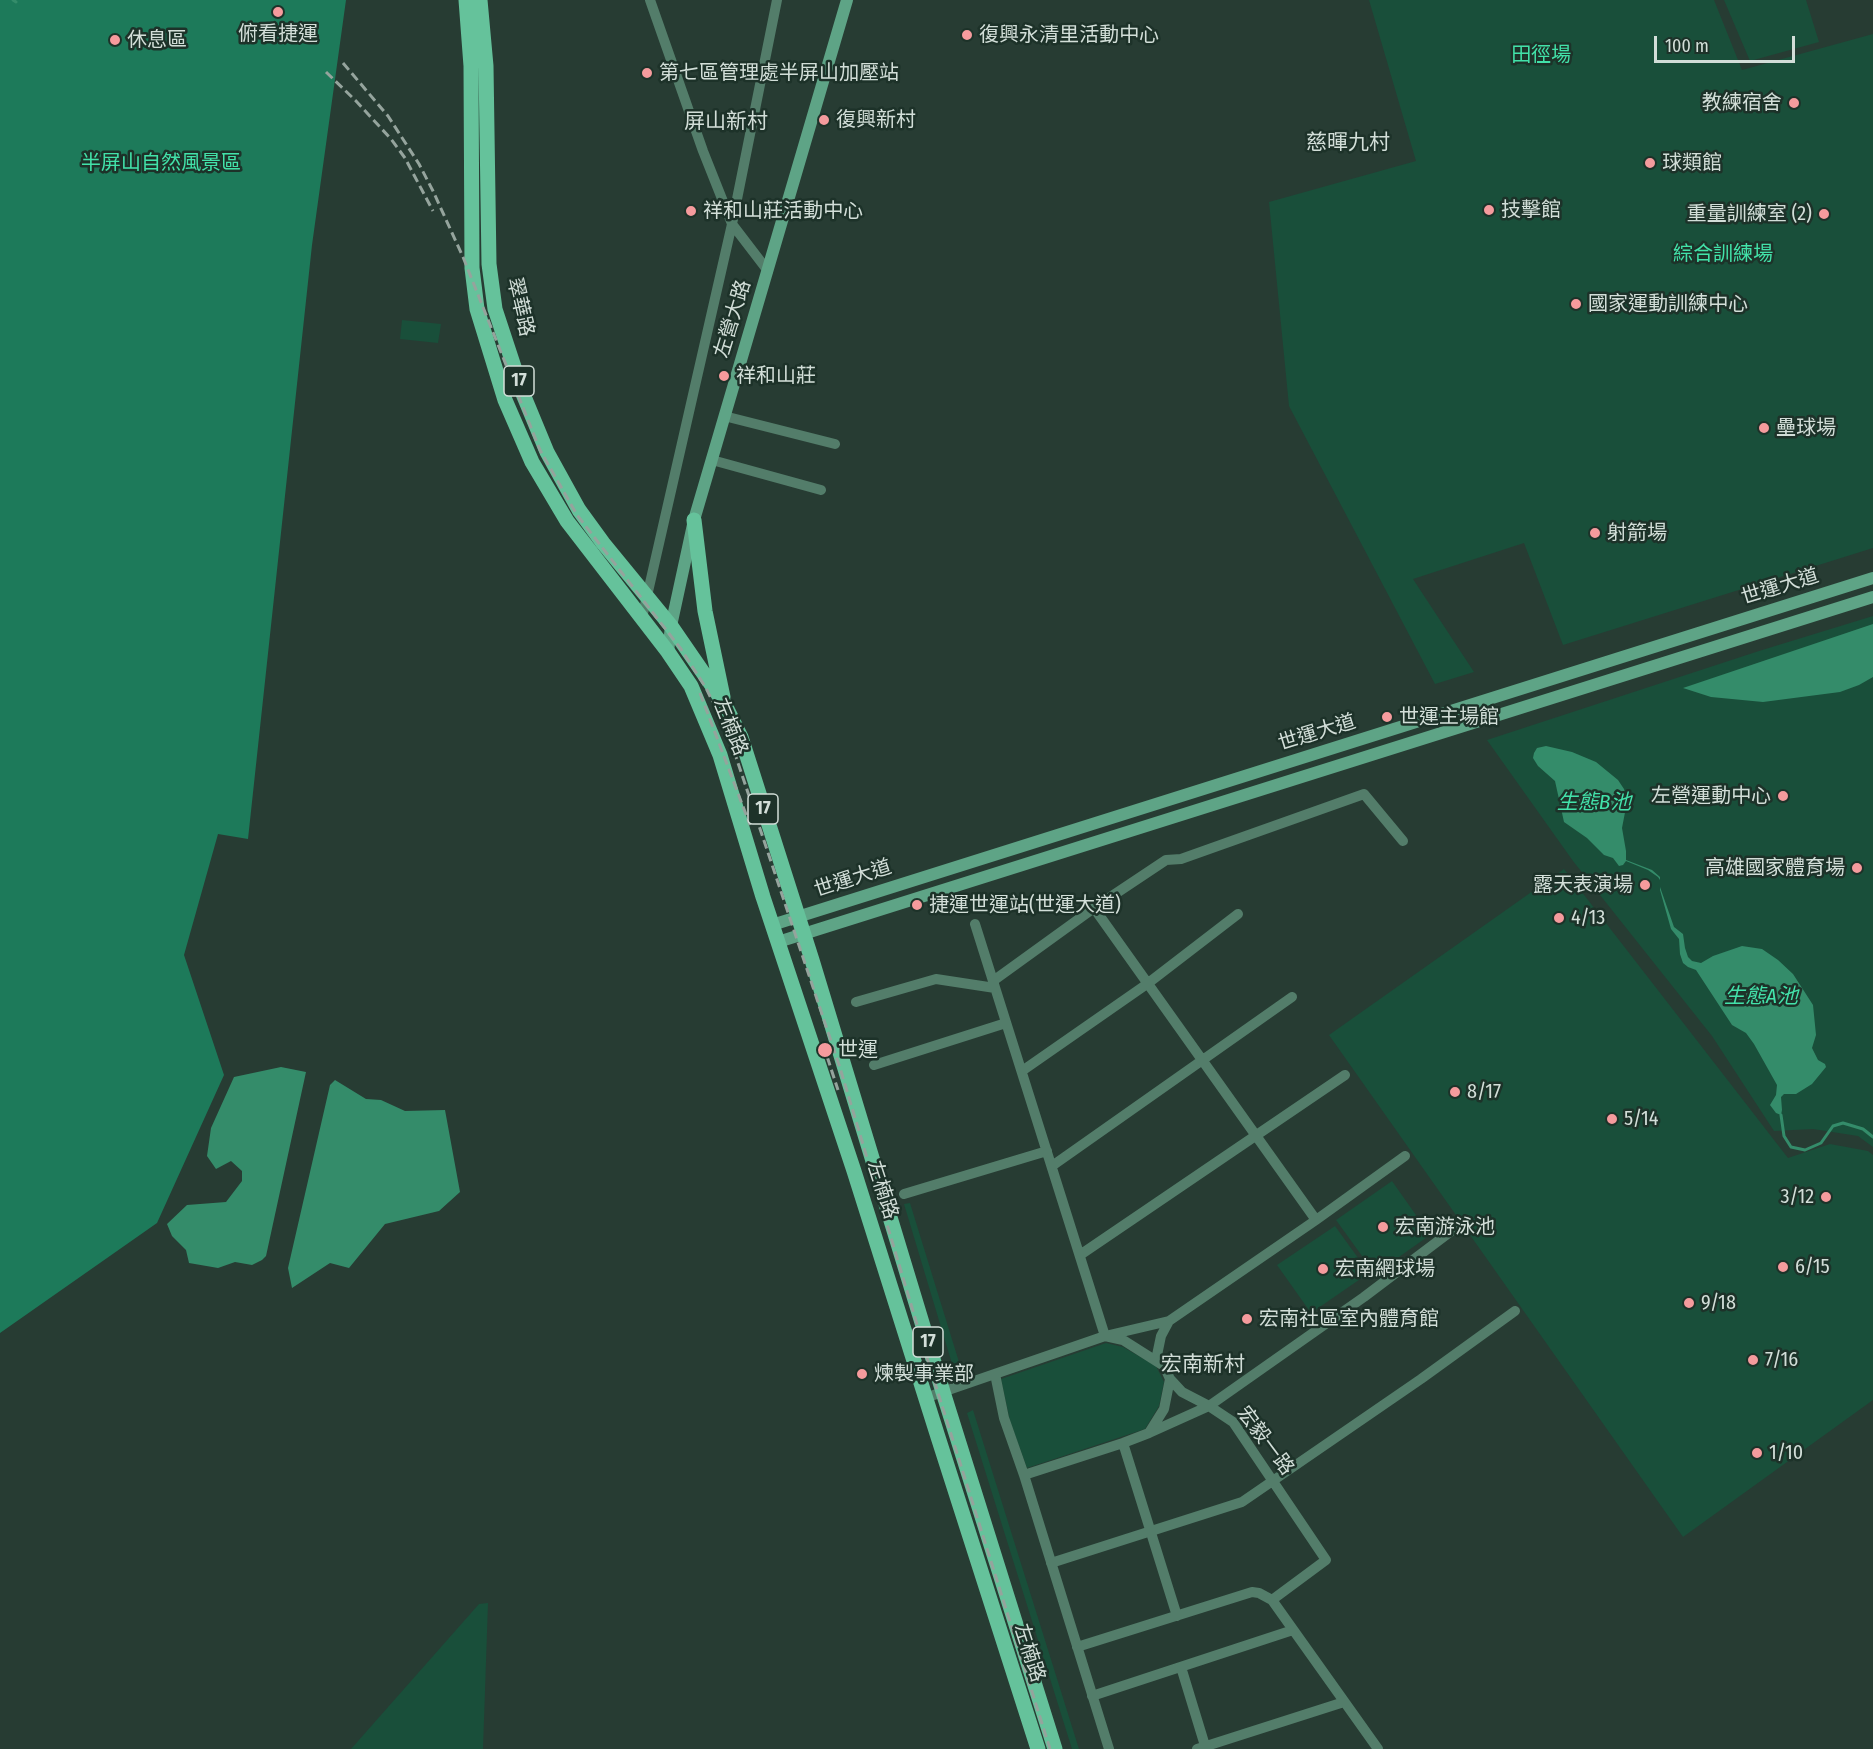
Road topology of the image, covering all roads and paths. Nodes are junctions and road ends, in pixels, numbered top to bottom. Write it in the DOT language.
graph roads {
  1 [pos="466,0"];
  2 [pos="480,0"];
  3 [pos="650,0"];
  4 [pos="777,0"];
  5 [pos="847,0"];
  6 [pos="732,224"];
  7 [pos="768,271"];
  8 [pos="724,416"];
  9 [pos="835,444"];
  10 [pos="712,460"];
  11 [pos="821,490"];
  12 [pos="694,520"];
  13 [pos="1873,578"];
  14 [pos="647,597"];
  15 [pos="1873,597"];
  16 [pos="642,618"];
  17 [pos="671,626"];
  18 [pos="668,652"];
  19 [pos="724,703"];
  20 [pos="1404,841"];
  21 [pos="1094,908"];
  22 [pos="1238,914"];
  23 [pos="798,917"];
  24 [pos="975,924"];
  25 [pos="772,926"];
  26 [pos="803,935"];
  27 [pos="778,942"];
  28 [pos="1147,984"];
  29 [pos="994,985"];
  30 [pos="1292,998"];
  31 [pos="856,1002"];
  32 [pos="1006,1023"];
  33 [pos="1202,1061"];
  34 [pos="874,1065"];
  35 [pos="1022,1071"];
  36 [pos="1345,1075"];
  37 [pos="1256,1135"];
  38 [pos="1047,1151"];
  39 [pos="1405,1156"];
  40 [pos="1052,1166"];
  41 [pos="904,1194"];
  42 [pos="1316,1220"];
  43 [pos="1454,1229"];
  44 [pos="1080,1256"];
  45 [pos="1515,1311"];
  46 [pos="1169,1321"];
  47 [pos="1105,1336"];
  48 [pos="1156,1359"];
  49 [pos="995,1374"];
  50 [pos="1170,1379"];
  51 [pos="943,1392"];
  52 [pos="926,1398"];
  53 [pos="1209,1406"];
  54 [pos="1149,1433"];
  55 [pos="1124,1443"];
  56 [pos="1024,1475"];
  57 [pos="1273,1479"];
  58 [pos="1151,1531"];
  59 [pos="1051,1563"];
  60 [pos="1272,1600"];
  61 [pos="1177,1616"];
  62 [pos="1293,1630"];
  63 [pos="1077,1647"];
  64 [pos="1181,1667"];
  65 [pos="1092,1696"];
  66 [pos="1344,1702"];
  67 [pos="1203,1748"];
  68 [pos="1038,1749"];
  69 [pos="1055,1749"];
  70 [pos="1108,1749"];
  71 [pos="1378,1749"];
  1 -- 16 [label="main road, 翠華路 / 17"];
  2 -- 14 [label="main road, 翠華路 / 17"];
  3 -- 6 [label="street"];
  4 -- 6 [label="street"];
  5 -- 7 [label="street, 左營大路"];
  6 -- 7 [label="street"];
  6 -- 14 [label="street"];
  7 -- 8 [label="street, 左營大路"];
  8 -- 9 [label="street"];
  8 -- 10 [label="street, 左營大路"];
  10 -- 11 [label="street"];
  10 -- 12 [label="street, 左營大路"];
  12 -- 17 [label="street, 左營大路"];
  12 -- 19 [label="main road"];
  13 -- 23 [label="street, 世運大道"];
  14 -- 16 [label="street"];
  14 -- 17 [label="main road, 翠華路 / 17"];
  15 -- 26 [label="street, 世運大道"];
  16 -- 18 [label="main road, 翠華路 / 17"];
  17 -- 18 [label="street, 左營大路"];
  17 -- 19 [label="main road, 翠華路 / 17"];
  18 -- 25 [label="main road, 左楠路 / 17"];
  19 -- 23 [label="main road, 左楠路 / 17"];
  20 -- 21 [label="street"];
  21 -- 28 [label="street"];
  21 -- 29 [label="street"];
  22 -- 28 [label="street"];
  23 -- 25 [label="street, 世運大道"];
  23 -- 26 [label="main road, 左楠路 / 17"];
  24 -- 29 [label="street"];
  25 -- 27 [label="main road, 左楠路 / 17"];
  26 -- 27 [label="street, 世運大道"];
  26 -- 51 [label="main road, 左楠路 / 17"];
  27 -- 52 [label="main road, 左楠路 / 17"];
  28 -- 33 [label="street"];
  28 -- 35 [label="street"];
  29 -- 31 [label="street"];
  29 -- 32 [label="street"];
  30 -- 33 [label="street"];
  32 -- 34 [label="street"];
  32 -- 35 [label="street"];
  33 -- 37 [label="street"];
  33 -- 40 [label="street"];
  35 -- 38 [label="street"];
  36 -- 37 [label="street"];
  37 -- 42 [label="street"];
  37 -- 44 [label="street"];
  38 -- 40 [label="street"];
  38 -- 41 [label="street"];
  39 -- 42 [label="street"];
  40 -- 44 [label="street"];
  42 -- 46 [label="street"];
  43 -- 53 [label="street"];
  44 -- 47 [label="street"];
  45 -- 57 [label="street"];
  46 -- 47 [label="street"];
  46 -- 48 [label="street"];
  47 -- 48 [label="street, 宏毅一路"];
  47 -- 49 [label="street"];
  48 -- 50 [label="street, 宏毅一路"];
  49 -- 51 [label="street"];
  49 -- 56 [label="street"];
  50 -- 53 [label="street, 宏毅一路"];
  50 -- 54 [label="street"];
  51 -- 52 [label="street"];
  51 -- 69 [label="main road, 左楠路 / 17"];
  52 -- 68 [label="main road, 左楠路 / 17"];
  53 -- 54 [label="street"];
  53 -- 57 [label="street, 宏毅一路"];
  54 -- 55 [label="street"];
  55 -- 56 [label="street"];
  55 -- 58 [label="street"];
  56 -- 59 [label="street"];
  57 -- 58 [label="street"];
  57 -- 60 [label="street, 宏毅一路"];
  58 -- 59 [label="street"];
  58 -- 61 [label="street"];
  59 -- 63 [label="street"];
  60 -- 61 [label="street"];
  60 -- 62 [label="street"];
  61 -- 63 [label="street"];
  62 -- 64 [label="street"];
  62 -- 66 [label="street"];
  63 -- 65 [label="street"];
  64 -- 65 [label="street"];
  64 -- 67 [label="street"];
  65 -- 70 [label="street"];
  66 -- 67 [label="street"];
  66 -- 71 [label="street"];
}
